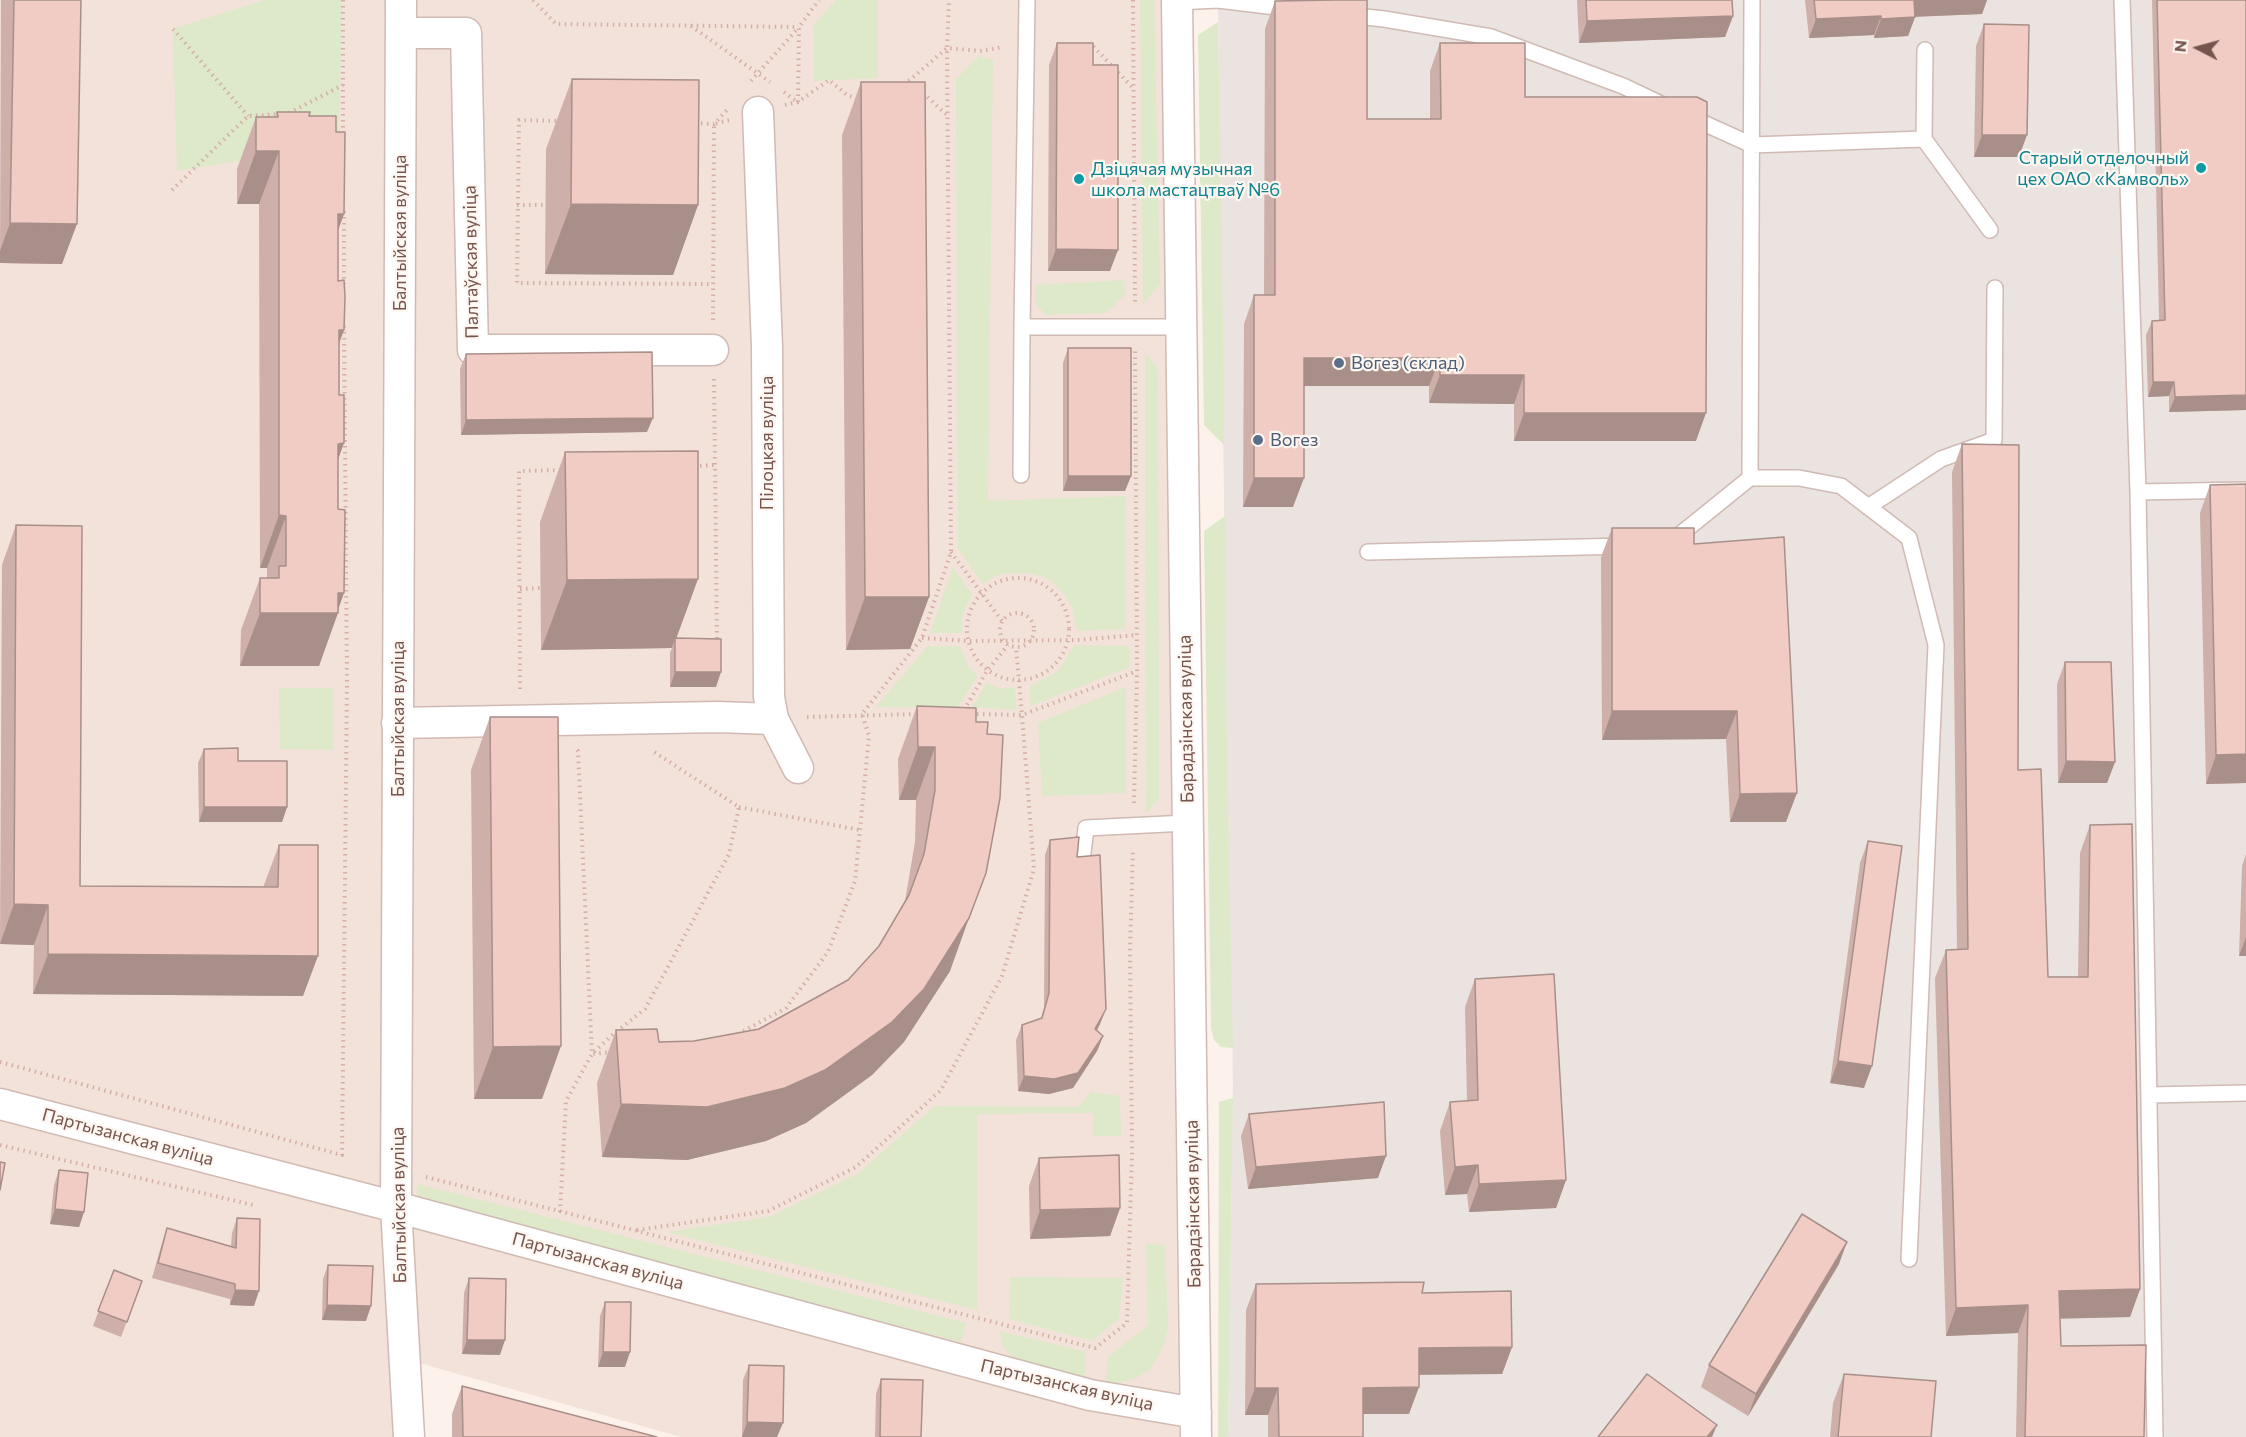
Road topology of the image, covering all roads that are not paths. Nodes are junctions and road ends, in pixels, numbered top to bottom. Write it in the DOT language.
graph roads {
  1 [pos="401,0"];
  2 [pos="1027,0"];
  3 [pos="1752,0"];
  4 [pos="2122,0"];
  5 [pos="1177,1"];
  6 [pos="1312,11"];
  7 [pos="1336,13"];
  8 [pos="401,33"];
  9 [pos="1925,50"];
  10 [pos="746,100"];
  11 [pos="1924,139"];
  12 [pos="1752,145"];
  13 [pos="1990,230"];
  14 [pos="1995,288"];
  15 [pos="1022,327"];
  16 [pos="1181,327"];
  17 [pos="713,350"];
  18 [pos="1021,475"];
  19 [pos="1750,478"];
  20 [pos="2246,490"];
  21 [pos="2138,492"];
  22 [pos="1868,507"];
  23 [pos="1368,552"];
  24 [pos="773,719"];
  25 [pos="397,723"];
  26 [pos="798,768"];
  27 [pos="1187,823"];
  28 [pos="1083,853"];
  29 [pos="2246,1093"];
  30 [pos="2149,1095"];
  31 [pos="0,1104"];
  32 [pos="396,1207"];
  33 [pos="1909,1259"];
  34 [pos="1196,1425"];
  35 [pos="409,1437"];
  36 [pos="2155,1437"];
  1 -- 8 [label="street, Балтыйская вуліца"];
  2 -- 15 [label="lane"];
  3 -- 12 [label="lane"];
  4 -- 21 [label="lane"];
  5 -- 6 [label="lane"];
  5 -- 16 [label="street, Барадзінская вуліца"];
  7 -- 12 [label="lane"];
  8 -- 17 [label="street, Палтаўская вуліца"];
  8 -- 25 [label="street, Балтыйская вуліца"];
  9 -- 11 [label="lane"];
  10 -- 24 [label="street, Пілоцкая вуліца"];
  11 -- 12 [label="lane"];
  11 -- 13 [label="lane"];
  12 -- 19 [label="lane"];
  14 -- 22 [label="lane"];
  15 -- 16 [label="lane"];
  15 -- 18 [label="lane"];
  16 -- 27 [label="street, Барадзінская вуліца"];
  19 -- 22 [label="lane"];
  19 -- 23 [label="lane"];
  20 -- 21 [label="lane"];
  21 -- 30 [label="lane"];
  22 -- 33 [label="lane"];
  24 -- 25 [label="street"];
  24 -- 26 [label="street, Пілоцкая вуліца"];
  25 -- 32 [label="street, Балтыйская вуліца"];
  27 -- 28 [label="lane"];
  27 -- 34 [label="street, Барадзінская вуліца"];
  29 -- 30 [label="lane"];
  30 -- 36 [label="lane"];
  31 -- 32 [label="street, Партызанская вуліца"];
  32 -- 34 [label="street, Партызанская вуліца"];
  32 -- 35 [label="street, Балтыйская вуліца"];
}
